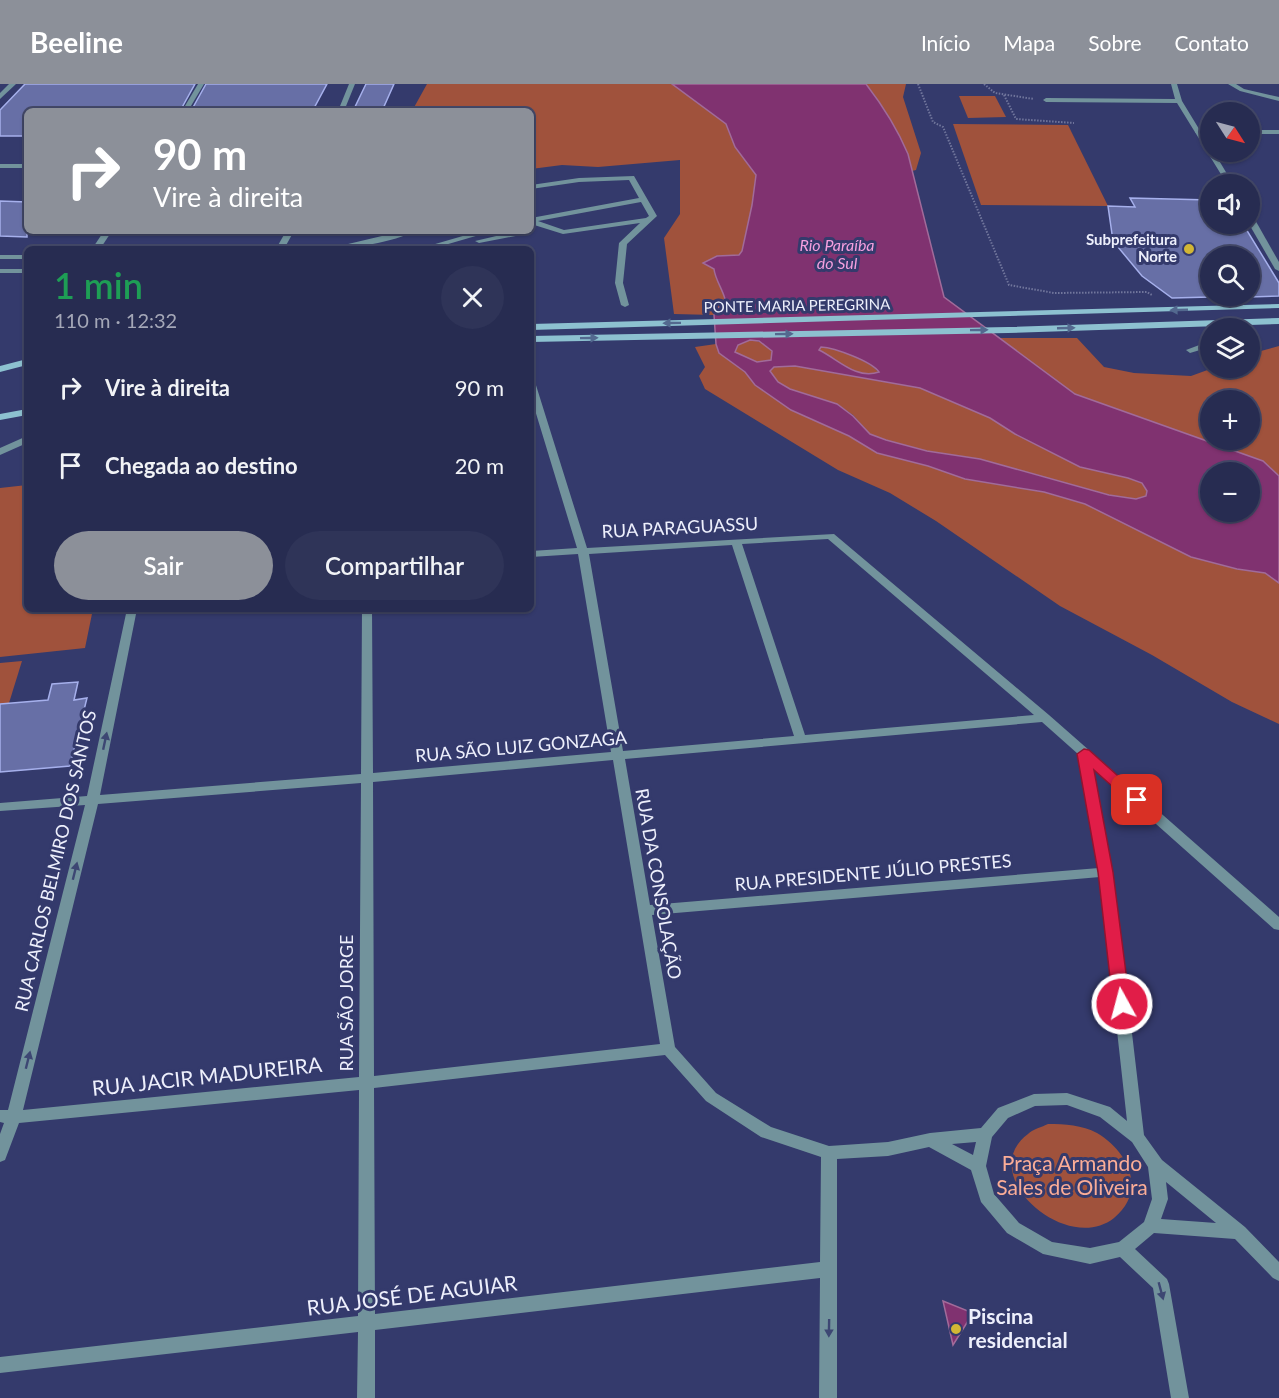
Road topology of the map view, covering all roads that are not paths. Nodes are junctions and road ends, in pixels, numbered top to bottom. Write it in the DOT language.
graph roads {
  1 [pos="13,84"];
  2 [pos="201,84"];
  3 [pos="352,84"];
  4 [pos="1174,84"];
  5 [pos="1231,84"];
  6 [pos="0,97"];
  7 [pos="1279,99"];
  8 [pos="1046,100"];
  9 [pos="1179,101"];
  10 [pos="187,108"];
  11 [pos="342,108"];
  12 [pos="1198,132"];
  13 [pos="1260,132"];
  14 [pos="1279,132"];
  15 [pos="0,166"];
  16 [pos="24,166"];
  17 [pos="1224,174"];
  18 [pos="534,187"];
  19 [pos="643,199"];
  20 [pos="534,219"];
  21 [pos="648,220"];
  22 [pos="534,221"];
  23 [pos="548,227"];
  24 [pos="534,230"];
  25 [pos="478,234"];
  26 [pos="515,234"];
  27 [pos="1259,234"];
  28 [pos="466,237"];
  29 [pos="412,241"];
  30 [pos="361,246"];
  31 [pos="0,257"];
  32 [pos="24,257"];
  33 [pos="1279,268"];
  34 [pos="0,271"];
  35 [pos="24,271"];
  36 [pos="625,305"];
  37 [pos="1279,306"];
  38 [pos="1279,321"];
  39 [pos="1260,323"];
  40 [pos="534,327"];
  41 [pos="1200,327"];
  42 [pos="534,339"];
  43 [pos="1200,347"];
  44 [pos="1190,350"];
  45 [pos="24,363"];
  46 [pos="0,369"];
  47 [pos="534,392"];
  48 [pos="24,413"];
  49 [pos="0,417"];
  50 [pos="24,440"];
  51 [pos="0,452"];
  52 [pos="736,542"];
  53 [pos="583,550"];
  54 [pos="534,554"];
  55 [pos="131,612"];
  56 [pos="367,612"];
  57 [pos="1045,718"];
  58 [pos="801,740"];
  59 [pos="1084,754"];
  60 [pos="618,756"];
  61 [pos="366,778"];
  62 [pos="93,799"];
  63 [pos="0,807"];
  64 [pos="1106,872"];
  65 [pos="644,911"];
  66 [pos="1279,925"];
  67 [pos="668,1049"];
  68 [pos="366,1083"];
  69 [pos="7,1117"];
  70 [pos="985,1134"];
  71 [pos="1137,1137"];
  72 [pos="930,1140"];
  73 [pos="829,1153"];
  74 [pos="0,1155"];
  75 [pos="1156,1165"];
  76 [pos="978,1166"];
  77 [pos="1151,1226"];
  78 [pos="1239,1232"];
  79 [pos="1123,1249"];
  80 [pos="829,1269"];
  81 [pos="1279,1273"];
  82 [pos="365,1324"];
  83 [pos="0,1365"];
  84 [pos="366,1398"];
  85 [pos="828,1398"];
  86 [pos="1180,1398"];
  1 -- 6 [label="street"];
  2 -- 10 [label="street"];
  3 -- 11 [label="street"];
  4 -- 9 [label="street"];
  5 -- 7 [label="street"];
  8 -- 9 [label="street"];
  9 -- 12 [label="street"];
  12 -- 17 [label="street"];
  13 -- 14 [label="street"];
  15 -- 16 [label="street"];
  18 -- 19 [label="street"];
  19 -- 20 [label="street"];
  19 -- 21 [label="street"];
  21 -- 23 [label="street"];
  21 -- 36 [label="street"];
  22 -- 23 [label="street"];
  23 -- 24 [label="street"];
  25 -- 28 [label="street"];
  26 -- 28 [label="street"];
  27 -- 33 [label="street"];
  28 -- 29 [label="street"];
  29 -- 30 [label="street"];
  31 -- 32 [label="street"];
  34 -- 35 [label="street"];
  37 -- 40 [label="main road, PONTE MARIA PEREGRINA, one-way"];
  38 -- 39 [label="main road, PONTE MARIA PEREGRINA"];
  42 -- 41 [label="main road, PONTE MARIA PEREGRINA, one-way"];
  43 -- 44 [label="street"];
  45 -- 46 [label="main road"];
  47 -- 53 [label="street, RUA DA CONSOLAÇÃO"];
  48 -- 49 [label="main road"];
  50 -- 51 [label="street"];
  52 -- 53 [label="street, RUA PARAGUASSU"];
  52 -- 57 [label="street, RUA PARAGUASSU"];
  52 -- 58 [label="street"];
  53 -- 54 [label="street, RUA PARAGUASSU"];
  53 -- 60 [label="street, RUA DA CONSOLAÇÃO"];
  62 -- 55 [label="street, RUA CARLOS BELMIRO DOS SANTOS, one-way"];
  56 -- 61 [label="street, RUA SÃO JORGE"];
  57 -- 58 [label="street, RUA SÃO LUIZ GONZAGA"];
  57 -- 59 [label="street"];
  58 -- 60 [label="street, RUA SÃO LUIZ GONZAGA"];
  59 -- 64 [label="street"];
  59 -- 66 [label="street"];
  60 -- 61 [label="street, RUA SÃO LUIZ GONZAGA"];
  60 -- 65 [label="street, RUA DA CONSOLAÇÃO"];
  61 -- 62 [label="street, RUA SÃO LUIZ GONZAGA"];
  61 -- 68 [label="street, RUA SÃO JORGE"];
  62 -- 63 [label="street, RUA SÃO LUIZ GONZAGA"];
  69 -- 62 [label="street, RUA CARLOS BELMIRO DOS SANTOS, one-way"];
  64 -- 65 [label="street, RUA PRESIDENTE JÚLIO PRESTES"];
  64 -- 71 [label="street"];
  65 -- 67 [label="street, RUA DA CONSOLAÇÃO"];
  67 -- 68 [label="street, RUA JACIR MADUREIRA"];
  67 -- 73 [label="street"];
  68 -- 69 [label="street, RUA JACIR MADUREIRA"];
  68 -- 82 [label="street, RUA SÃO JORGE"];
  69 -- 74 [label="street, RUA CARLOS BELMIRO DOS SANTOS"];
  70 -- 71 [label="street"];
  70 -- 72 [label="street"];
  70 -- 76 [label="street"];
  71 -- 75 [label="street"];
  72 -- 73 [label="street"];
  72 -- 76 [label="street"];
  73 -- 80 [label="street"];
  75 -- 77 [label="street"];
  75 -- 78 [label="street"];
  76 -- 79 [label="street"];
  77 -- 78 [label="street"];
  77 -- 79 [label="street"];
  78 -- 81 [label="street"];
  79 -- 86 [label="street, one-way"];
  80 -- 82 [label="street, RUA JOSÉ DE AGUIAR"];
  80 -- 85 [label="street, one-way"];
  82 -- 83 [label="street, RUA JOSÉ DE AGUIAR"];
  82 -- 84 [label="street, RUA SÃO JORGE"];
}
